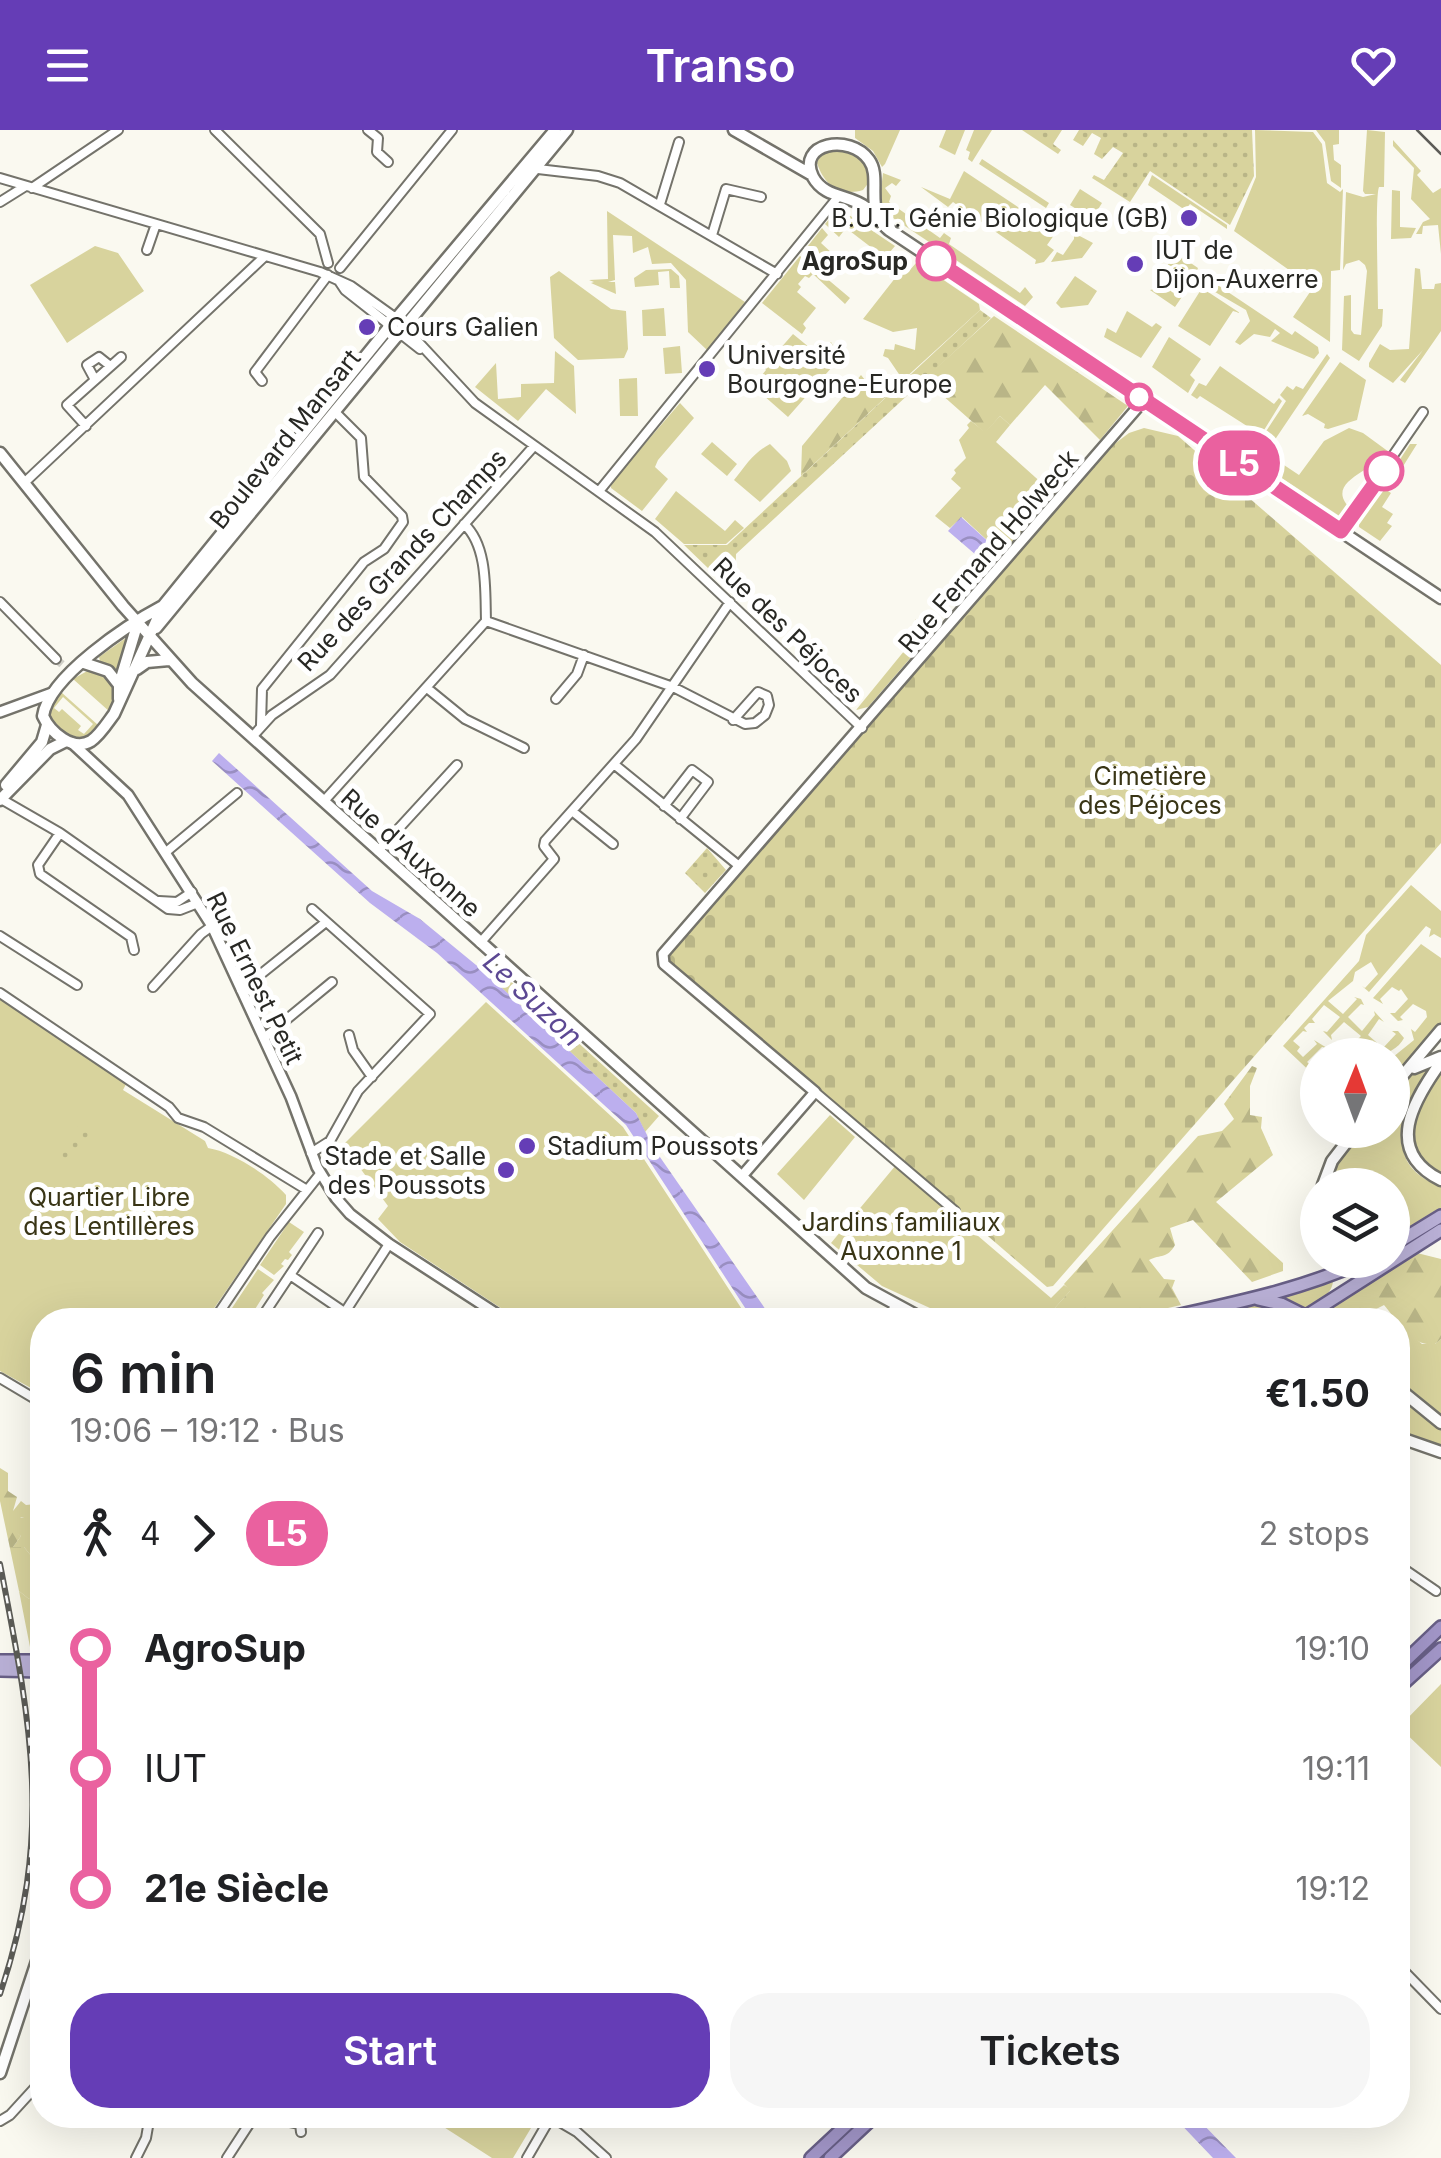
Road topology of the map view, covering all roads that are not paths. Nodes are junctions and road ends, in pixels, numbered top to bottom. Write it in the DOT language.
graph roads {
  1 [pos="118,130"];
  2 [pos="215,130"];
  3 [pos="368,130"];
  4 [pos="452,130"];
  5 [pos="556,130"];
  6 [pos="568,130"];
  7 [pos="734,130"];
  8 [pos="679,142"];
  9 [pos="815,154"];
  10 [pos="774,155"];
  11 [pos="388,162"];
  12 [pos="538,169"];
  13 [pos="812,175"];
  14 [pos="0,178"];
  15 [pos="28,187"];
  16 [pos="873,187"];
  17 [pos="761,196"];
  18 [pos="843,198"];
  19 [pos="0,202"];
  20 [pos="660,204"];
  21 [pos="878,221"];
  22 [pos="156,224"];
  23 [pos="712,235"];
  24 [pos="147,250"];
  25 [pos="264,257"];
  26 [pos="328,263"];
  27 [pos="340,268"];
  28 [pos="777,274"];
  29 [pos="328,275"];
  30 [pos="398,326"];
  31 [pos="120,357"];
  32 [pos="108,365"];
  33 [pos="94,378"];
  34 [pos="262,381"];
  35 [pos="1144,400"];
  36 [pos="1423,412"];
  37 [pos="336,413"];
  38 [pos="86,426"];
  39 [pos="534,446"];
  40 [pos="0,453"];
  41 [pos="24,483"];
  42 [pos="600,490"];
  43 [pos="464,524"];
  44 [pos="1341,531"];
  45 [pos="1441,598"];
  46 [pos="0,602"];
  47 [pos="730,602"];
  48 [pos="124,606"];
  49 [pos="159,608"];
  50 [pos="138,622"];
  51 [pos="486,622"];
  52 [pos="149,636"];
  53 [pos="584,656"];
  54 [pos="56,660"];
  55 [pos="168,660"];
  56 [pos="84,662"];
  57 [pos="134,672"];
  58 [pos="119,685"];
  59 [pos="673,686"];
  60 [pos="427,688"];
  61 [pos="52,692"];
  62 [pos="556,700"];
  63 [pos="20,707"];
  64 [pos="117,708"];
  65 [pos="0,712"];
  66 [pos="45,720"];
  67 [pos="733,720"];
  68 [pos="262,726"];
  69 [pos="862,728"];
  70 [pos="252,737"];
  71 [pos="69,742"];
  72 [pos="90,742"];
  73 [pos="524,748"];
  74 [pos="97,764"];
  75 [pos="457,764"];
  76 [pos="615,765"];
  77 [pos="236,794"];
  78 [pos="0,797"];
  79 [pos="324,800"];
  80 [pos="664,806"];
  81 [pos="572,811"];
  82 [pos="680,819"];
  83 [pos="60,833"];
  84 [pos="613,844"];
  85 [pos="166,852"];
  86 [pos="378,852"];
  87 [pos="738,865"];
  88 [pos="192,892"];
  89 [pos="159,901"];
  90 [pos="198,902"];
  91 [pos="312,908"];
  92 [pos="326,922"];
  93 [pos="212,926"];
  94 [pos="0,936"];
  95 [pos="480,943"];
  96 [pos="134,950"];
  97 [pos="332,982"];
  98 [pos="78,985"];
  99 [pos="153,987"];
  100 [pos="242,990"];
  101 [pos="0,993"];
  102 [pos="1441,1030"];
  103 [pos="348,1035"];
  104 [pos="264,1038"];
  105 [pos="1441,1060"];
  106 [pos="1410,1067"];
  107 [pos="1410,1072"];
  108 [pos="372,1076"];
  109 [pos="815,1092"];
  110 [pos="311,1153"];
  111 [pos="320,1174"];
  112 [pos="742,1176"];
  113 [pos="1441,1180"];
  114 [pos="306,1190"];
  115 [pos="955,1211"];
  116 [pos="1441,1216"];
  117 [pos="1441,1230"];
  118 [pos="318,1233"];
  119 [pos="1410,1235"];
  120 [pos="389,1244"];
  121 [pos="1410,1250"];
  122 [pos="290,1276"];
  123 [pos="1311,1278"];
  124 [pos="1340,1278"];
  125 [pos="1365,1278"];
  126 [pos="1256,1299"];
  127 [pos="1327,1303"];
  128 [pos="895,1306"];
  129 [pos="222,1308"];
  130 [pos="268,1308"];
  131 [pos="339,1308"];
  132 [pos="348,1308"];
  133 [pos="481,1308"];
  134 [pos="899,1308"];
  135 [pos="1216,1308"];
  136 [pos="1287,1308"];
  137 [pos="1320,1308"];
  138 [pos="1326,1308"];
  139 [pos="0,1378"];
  140 [pos="30,1395"];
  141 [pos="1410,1397"];
  142 [pos="1441,1422"];
  143 [pos="1410,1441"];
  144 [pos="1441,1452"];
  145 [pos="1410,1574"];
  146 [pos="1436,1590"];
  147 [pos="1441,1627"];
  148 [pos="1441,1649"];
  149 [pos="1410,1657"];
  150 [pos="0,1661"];
  151 [pos="30,1661"];
  152 [pos="0,1670"];
  153 [pos="30,1671"];
  154 [pos="1410,1677"];
  155 [pos="1410,1977"];
  156 [pos="30,1982"];
  157 [pos="1441,2008"];
  158 [pos="0,2073"];
  159 [pos="30,2093"];
  160 [pos="0,2121"];
  161 [pos="146,2128"];
  162 [pos="246,2128"];
  163 [pos="543,2128"];
  164 [pos="570,2128"];
  165 [pos="843,2128"];
  166 [pos="862,2128"];
  167 [pos="132,2158"];
  168 [pos="227,2158"];
  169 [pos="527,2158"];
  170 [pos="606,2158"];
  171 [pos="811,2158"];
  172 [pos="830,2158"];
  1 -- 15 [label="street"];
  2 -- 26 [label="street"];
  3 -- 11 [label="street"];
  4 -- 27 [label="street"];
  5 -- 30 [label="main road, Boulevard Mansart"];
  6 -- 12 [label="main road, Boulevard Mansart"];
  7 -- 10 [label="main road"];
  8 -- 20 [label="street"];
  9 -- 10 [label="main road"];
  9 -- 13 [label="main road"];
  9 -- 16 [label="main road"];
  10 -- 13 [label="main road"];
  12 -- 20 [label="street"];
  12 -- 30 [label="main road, Boulevard Mansart"];
  13 -- 18 [label="main road"];
  14 -- 15 [label="street, Rue des Péjoces"];
  15 -- 19 [label="street"];
  15 -- 22 [label="street, Rue des Péjoces"];
  16 -- 18 [label="main road"];
  16 -- 21 [label="main road"];
  17 -- 23 [label="street"];
  18 -- 21 [label="main road"];
  18 -- 28 [label="street"];
  20 -- 23 [label="street"];
  21 -- 35 [label="main road"];
  22 -- 24 [label="street"];
  22 -- 25 [label="street, Rue des Péjoces"];
  23 -- 28 [label="street"];
  25 -- 29 [label="street, Rue des Péjoces"];
  25 -- 38 [label="street"];
  26 -- 27 [label="street"];
  26 -- 29 [label="street"];
  27 -- 29 [label="street"];
  28 -- 42 [label="street"];
  29 -- 30 [label="street, Rue des Péjoces"];
  29 -- 34 [label="street"];
  30 -- 37 [label="main road, Boulevard Mansart"];
  30 -- 39 [label="street, Rue des Péjoces"];
  30 -- 49 [label="main road, Boulevard Mansart"];
  31 -- 32 [label="street"];
  32 -- 33 [label="street"];
  32 -- 33 [label="street"];
  33 -- 38 [label="street"];
  35 -- 44 [label="main road"];
  35 -- 69 [label="street, Rue Fernand Holweck"];
  36 -- 44 [label="street"];
  37 -- 52 [label="main road, Boulevard Mansart"];
  37 -- 68 [label="street"];
  38 -- 41 [label="street"];
  39 -- 42 [label="street, Rue des Péjoces"];
  39 -- 43 [label="street, Rue des Grands Champs"];
  40 -- 41 [label="main road, Rue d'Auxonne"];
  41 -- 48 [label="main road, Rue d'Auxonne"];
  42 -- 47 [label="street, Rue des Péjoces"];
  43 -- 51 [label="street"];
  43 -- 68 [label="street, Rue des Grands Champs"];
  44 -- 45 [label="main road"];
  46 -- 54 [label="street"];
  47 -- 59 [label="street"];
  47 -- 69 [label="street, Rue des Péjoces"];
  48 -- 49 [label="main road"];
  48 -- 50 [label="main road, Rue d'Auxonne"];
  49 -- 50 [label="main road"];
  49 -- 52 [label="main road"];
  50 -- 52 [label="main road, Rue d'Auxonne"];
  50 -- 56 [label="main road"];
  50 -- 58 [label="main road"];
  51 -- 53 [label="street"];
  51 -- 60 [label="street"];
  52 -- 55 [label="main road, Rue d'Auxonne"];
  52 -- 57 [label="main road"];
  53 -- 59 [label="street"];
  53 -- 62 [label="street"];
  55 -- 57 [label="main road"];
  55 -- 70 [label="main road, Rue d'Auxonne"];
  56 -- 58 [label="main road"];
  56 -- 61 [label="main road"];
  57 -- 64 [label="main road"];
  58 -- 64 [label="main road"];
  59 -- 67 [label="street"];
  59 -- 76 [label="street"];
  60 -- 73 [label="street"];
  60 -- 79 [label="street"];
  61 -- 63 [label="street"];
  61 -- 66 [label="main road"];
  63 -- 65 [label="street"];
  63 -- 66 [label="street"];
  64 -- 72 [label="main road"];
  66 -- 71 [label="main road"];
  66 -- 78 [label="main road"];
  67 -- 67 [label="street"];
  68 -- 70 [label="street, Rue des Grands Champs"];
  69 -- 87 [label="street, Rue des Péjoces"];
  70 -- 79 [label="main road, Rue d'Auxonne"];
  71 -- 72 [label="main road"];
  71 -- 74 [label="street, Rue Ernest Petit"];
  71 -- 78 [label="main road"];
  72 -- 74 [label="street, Rue Ernest Petit"];
  74 -- 85 [label="street, Rue Ernest Petit"];
  75 -- 86 [label="street"];
  76 -- 80 [label="street"];
  76 -- 81 [label="street"];
  77 -- 85 [label="street"];
  78 -- 83 [label="street"];
  79 -- 86 [label="main road, Rue d'Auxonne"];
  80 -- 82 [label="street"];
  80 -- 82 [label="street"];
  81 -- 84 [label="street"];
  81 -- 95 [label="street"];
  82 -- 87 [label="street"];
  83 -- 89 [label="street"];
  83 -- 96 [label="street"];
  85 -- 88 [label="street, Rue Ernest Petit"];
  86 -- 95 [label="main road, Rue d'Auxonne"];
  87 -- 109 [label="street, Rue des Péjoces"];
  88 -- 89 [label="street"];
  88 -- 90 [label="street, Rue Ernest Petit"];
  89 -- 90 [label="street"];
  90 -- 93 [label="street, Rue Ernest Petit"];
  91 -- 92 [label="street"];
  92 -- 100 [label="street"];
  92 -- 108 [label="street"];
  93 -- 99 [label="street"];
  93 -- 100 [label="street, Rue Ernest Petit"];
  94 -- 98 [label="street"];
  95 -- 112 [label="main road, Rue d'Auxonne"];
  97 -- 104 [label="street"];
  100 -- 104 [label="street, Rue Ernest Petit"];
  101 -- 114 [label="street"];
  102 -- 106 [label="main road"];
  103 -- 108 [label="street"];
  104 -- 110 [label="street, Rue Ernest Petit"];
  105 -- 107 [label="main road"];
  105 -- 113 [label="main road"];
  108 -- 110 [label="street"];
  109 -- 112 [label="street"];
  109 -- 115 [label="street"];
  110 -- 111 [label="street, Rue Ernest Petit"];
  111 -- 114 [label="street"];
  111 -- 120 [label="street, Rue Ernest Petit"];
  112 -- 128 [label="main road, Rue d'Auxonne"];
  114 -- 129 [label="street"];
  116 -- 119 [label="main road"];
  117 -- 121 [label="main road"];
  118 -- 122 [label="street"];
  120 -- 132 [label="street"];
  120 -- 133 [label="street, Rue Ernest Petit"];
  122 -- 130 [label="street"];
  122 -- 131 [label="street"];
  123 -- 126 [label="main road"];
  124 -- 127 [label="main road"];
  125 -- 127 [label="main road"];
  126 -- 135 [label="main road"];
  126 -- 136 [label="main road"];
  127 -- 137 [label="main road"];
  127 -- 138 [label="main road"];
  128 -- 134 [label="main road, Rue d'Auxonne"];
  139 -- 140 [label="street"];
  141 -- 142 [label="main road"];
  143 -- 144 [label="main road"];
  145 -- 146 [label="street"];
  147 -- 149 [label="highway"];
  148 -- 154 [label="highway"];
  150 -- 151 [label="main road"];
  152 -- 153 [label="main road"];
  155 -- 157 [label="street"];
  156 -- 158 [label="main road"];
  159 -- 160 [label="street"];
  161 -- 167 [label="street"];
  162 -- 168 [label="street"];
  163 -- 169 [label="street"];
  164 -- 170 [label="street"];
  165 -- 171 [label="highway"];
  166 -- 172 [label="highway"];
}
